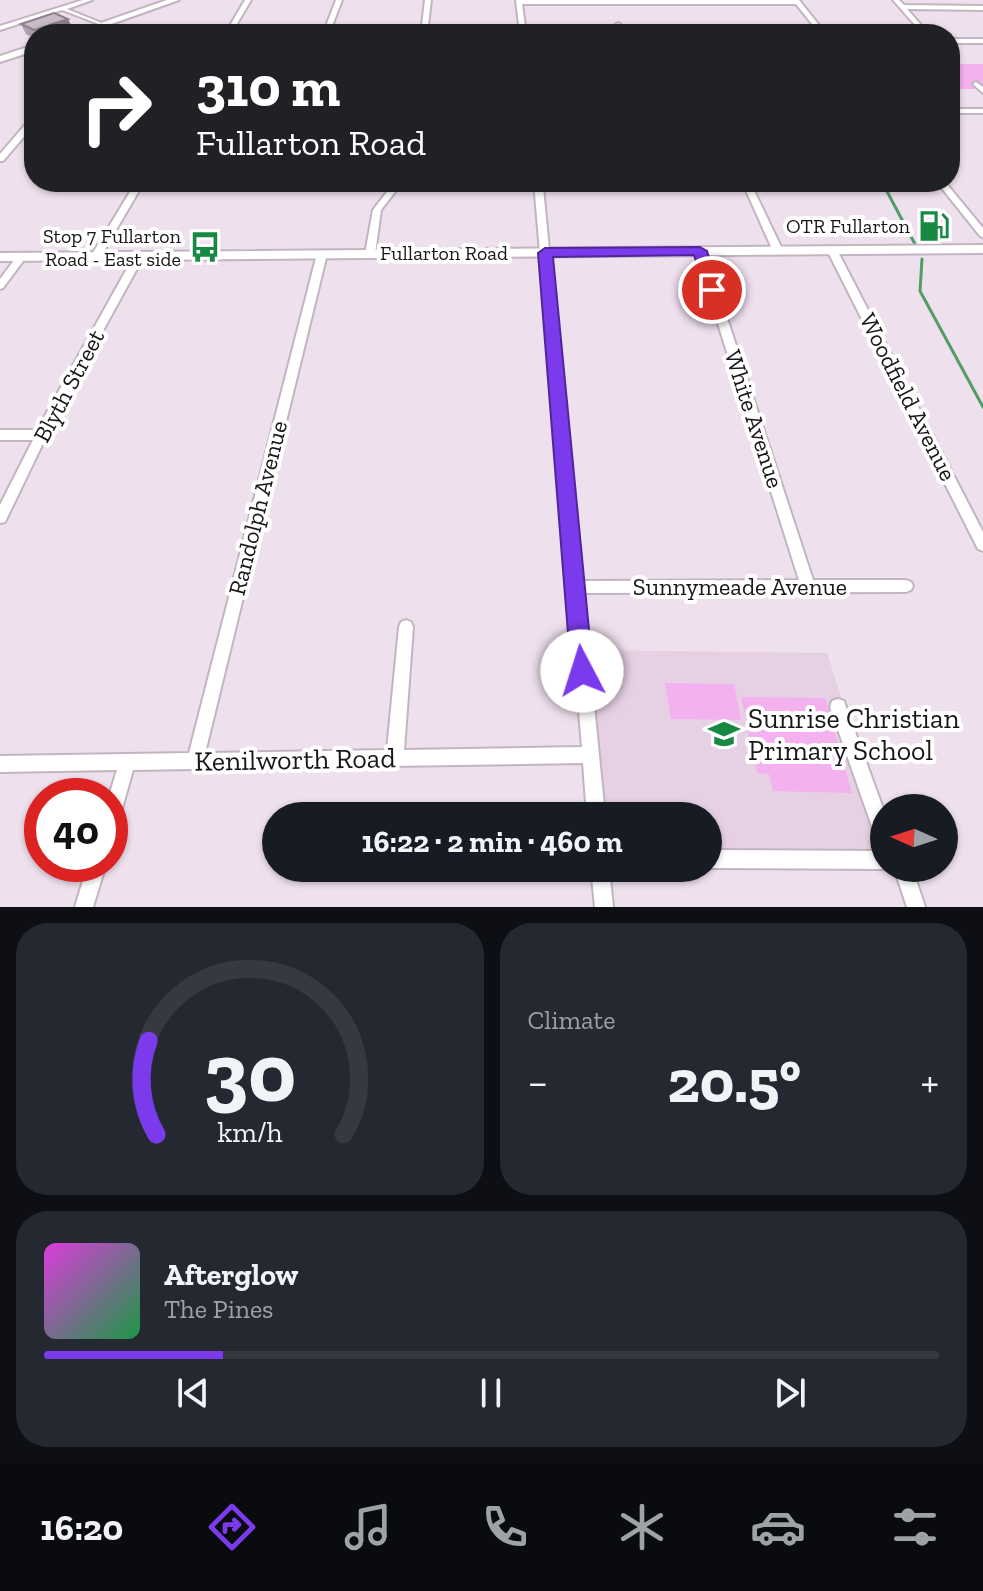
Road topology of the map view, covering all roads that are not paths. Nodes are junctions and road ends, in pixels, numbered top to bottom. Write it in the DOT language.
graph roads {
  1 [pos="89,0"];
  2 [pos="175,0"];
  3 [pos="248,0"];
  4 [pos="339,0"];
  5 [pos="428,0"];
  6 [pos="896,0"];
  7 [pos="519,1"];
  8 [pos="796,1"];
  9 [pos="902,7"];
  10 [pos="983,8"];
  11 [pos="63,9"];
  12 [pos="100,24"];
  13 [pos="105,24"];
  14 [pos="234,24"];
  15 [pos="330,24"];
  16 [pos="425,24"];
  17 [pos="522,24"];
  18 [pos="815,24"];
  19 [pos="917,24"];
  20 [pos="0,28"];
  21 [pos="960,41"];
  22 [pos="983,41"];
  23 [pos="24,51"];
  24 [pos="0,59"];
  25 [pos="976,84"];
  26 [pos="983,91"];
  27 [pos="960,111"];
  28 [pos="983,111"];
  29 [pos="24,131"];
  30 [pos="0,159"];
  31 [pos="134,192"];
  32 [pos="391,192"];
  33 [pos="539,192"];
  34 [pos="750,192"];
  35 [pos="949,192"];
  36 [pos="983,234"];
  37 [pos="983,249"];
  38 [pos="832,250"];
  39 [pos="700,251"];
  40 [pos="778,251"];
  41 [pos="545,253"];
  42 [pos="322,254"];
  43 [pos="370,254"];
  44 [pos="96,256"];
  45 [pos="139,256"];
  46 [pos="0,257"];
  47 [pos="21,257"];
  48 [pos="0,286"];
  49 [pos="0,435"];
  50 [pos="43,435"];
  51 [pos="0,518"];
  52 [pos="983,545"];
  53 [pos="808,586"];
  54 [pos="906,586"];
  55 [pos="574,587"];
  56 [pos="406,627"];
  57 [pos="838,707"];
  58 [pos="590,755"];
  59 [pos="395,757"];
  60 [pos="195,761"];
  61 [pos="127,763"];
  62 [pos="0,764"];
  63 [pos="122,778"];
  64 [pos="870,796"];
  65 [pos="595,802"];
  66 [pos="722,859"];
  67 [pos="870,860"];
  68 [pos="92,882"];
  69 [pos="601,882"];
  70 [pos="908,882"];
  71 [pos="84,907"];
  72 [pos="604,907"];
  73 [pos="916,907"];
  1 -- 11 [label="street"];
  2 -- 13 [label="highway"];
  3 -- 14 [label="street"];
  4 -- 15 [label="street"];
  5 -- 16 [label="street"];
  6 -- 9 [label="street"];
  7 -- 8 [label="street"];
  7 -- 17 [label="street"];
  8 -- 18 [label="street"];
  9 -- 10 [label="street"];
  9 -- 19 [label="street"];
  11 -- 12 [label="street"];
  11 -- 20 [label="street"];
  21 -- 22 [label="street"];
  23 -- 24 [label="highway"];
  25 -- 26 [label="street"];
  27 -- 28 [label="street"];
  29 -- 30 [label="street"];
  31 -- 44 [label="street"];
  32 -- 43 [label="street"];
  33 -- 41 [label="street"];
  34 -- 40 [label="street"];
  35 -- 36 [label="street"];
  37 -- 38 [label="main road, Fullarton Road"];
  38 -- 40 [label="main road, Fullarton Road"];
  38 -- 52 [label="street, Woodfield Avenue"];
  39 -- 40 [label="main road, Fullarton Road"];
  39 -- 41 [label="main road, Fullarton Road"];
  39 -- 53 [label="street, White Avenue"];
  41 -- 43 [label="main road, Fullarton Road"];
  41 -- 55 [label="street"];
  42 -- 43 [label="main road, Fullarton Road"];
  42 -- 45 [label="main road, Fullarton Road"];
  42 -- 60 [label="street, Randolph Avenue"];
  44 -- 45 [label="main road, Fullarton Road"];
  44 -- 47 [label="main road, Fullarton Road"];
  45 -- 50 [label="street, Blyth Street"];
  46 -- 47 [label="main road, Fullarton Road"];
  47 -- 48 [label="street"];
  49 -- 50 [label="street"];
  50 -- 51 [label="street, Blyth Street"];
  53 -- 54 [label="street, Sunnymeade Avenue"];
  53 -- 55 [label="street, Sunnymeade Avenue"];
  55 -- 58 [label="street"];
  56 -- 59 [label="street"];
  57 -- 64 [label="street"];
  58 -- 59 [label="street, Kenilworth Road"];
  58 -- 65 [label="street"];
  59 -- 60 [label="street, Kenilworth Road"];
  60 -- 61 [label="street, Kenilworth Road"];
  61 -- 62 [label="street, Kenilworth Road"];
  61 -- 63 [label="street"];
  66 -- 67 [label="street"];
  68 -- 71 [label="street"];
  69 -- 72 [label="street"];
  70 -- 73 [label="street"];
}
